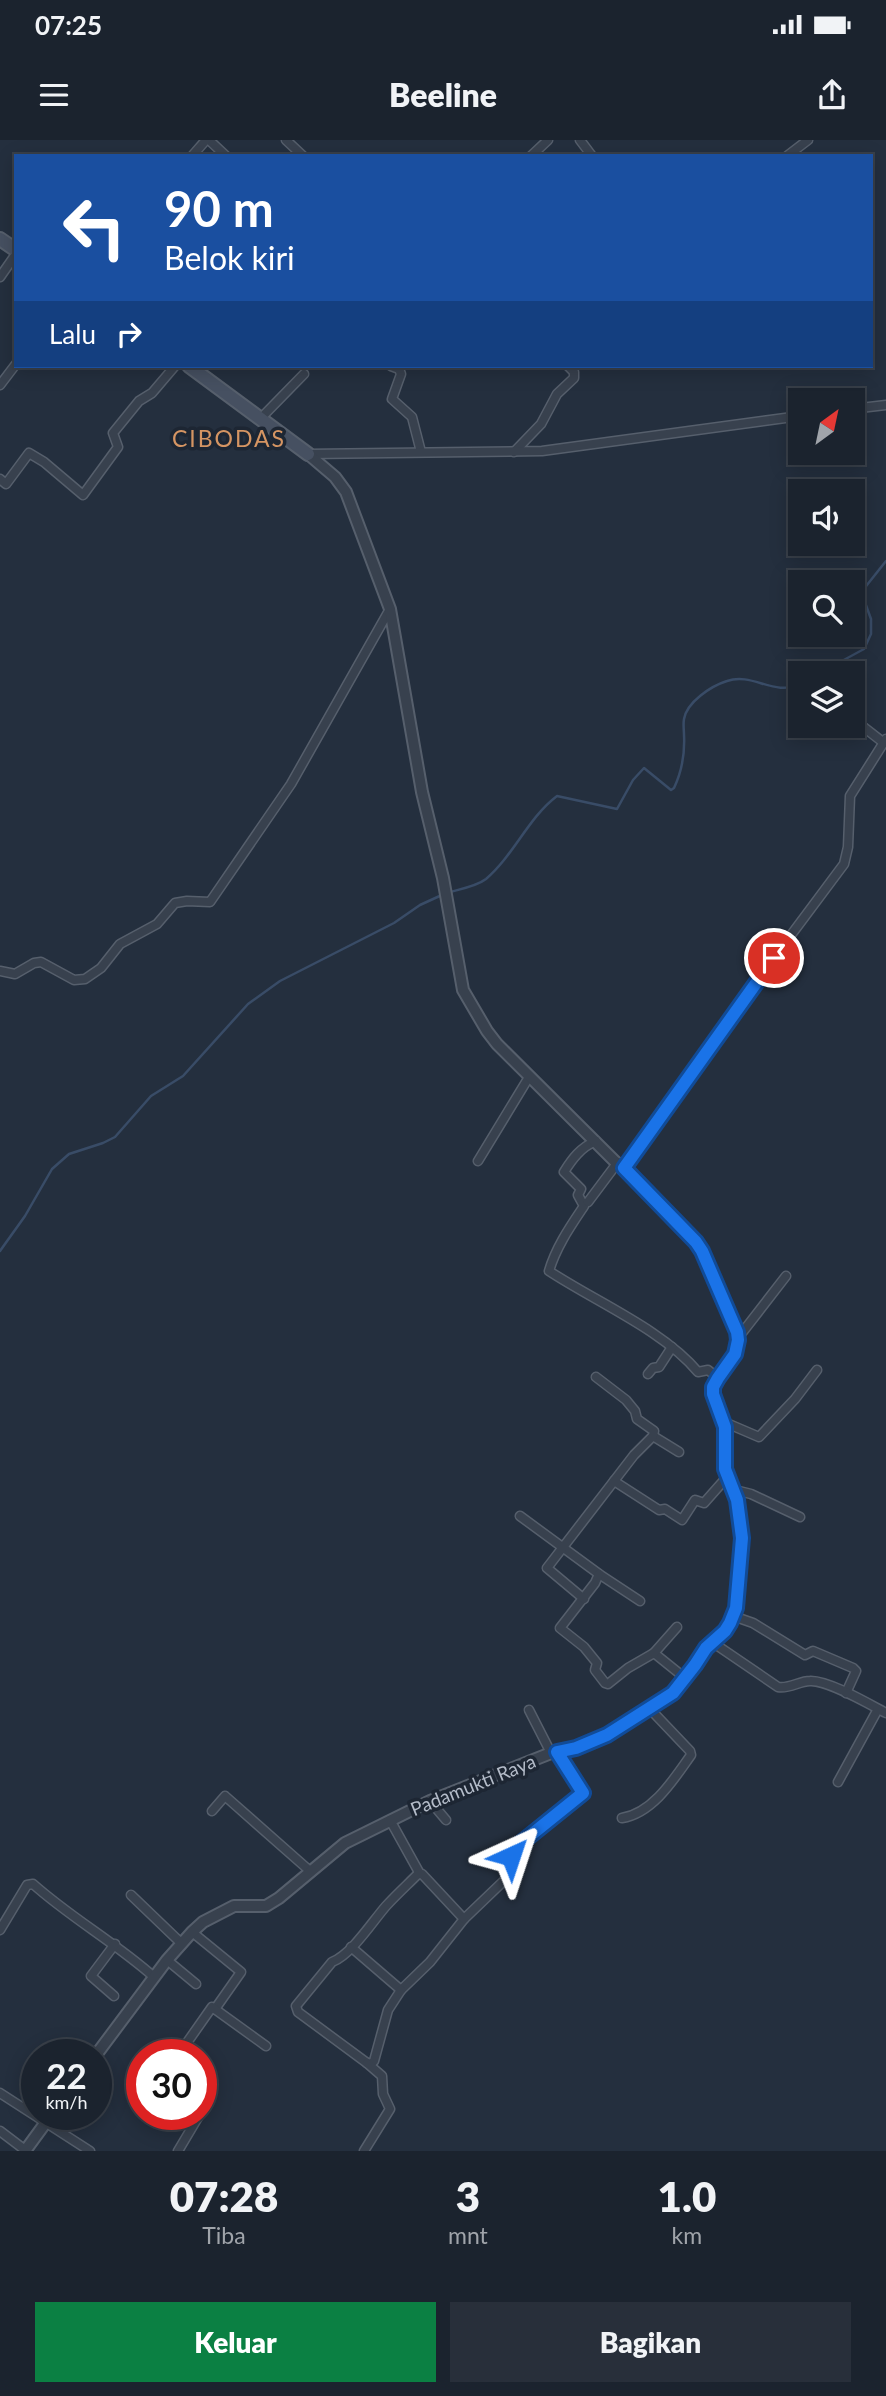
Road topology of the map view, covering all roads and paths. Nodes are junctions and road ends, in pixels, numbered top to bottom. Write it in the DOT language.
graph roads {
  1 [pos="207,140"];
  2 [pos="286,140"];
  3 [pos="548,140"];
  4 [pos="579,140"];
  5 [pos="808,140"];
  6 [pos="194,154"];
  7 [pos="224,154"];
  8 [pos="301,154"];
  9 [pos="533,154"];
  10 [pos="590,154"];
  11 [pos="790,154"];
  12 [pos="0,239"];
  13 [pos="14,250"];
  14 [pos="14,255"];
  15 [pos="0,277"];
  16 [pos="14,367"];
  17 [pos="173,368"];
  18 [pos="193,368"];
  19 [pos="396,368"];
  20 [pos="570,368"];
  21 [pos="304,374"];
  22 [pos="0,385"];
  23 [pos="886,405"];
  24 [pos="865,407"];
  25 [pos="788,418"];
  26 [pos="260,419"];
  27 [pos="421,452"];
  28 [pos="514,452"];
  29 [pos="308,454"];
  30 [pos="3,481"];
  31 [pos="390,609"];
  32 [pos="865,727"];
  33 [pos="885,741"];
  34 [pos="0,971"];
  35 [pos="529,1077"];
  36 [pos="596,1141"];
  37 [pos="478,1161"];
  38 [pos="621,1165"];
  39 [pos="588,1202"];
  40 [pos="786,1276"];
  41 [pos="738,1338"];
  42 [pos="671,1347"];
  43 [pos="817,1370"];
  44 [pos="648,1374"];
  45 [pos="596,1377"];
  46 [pos="718,1378"];
  47 [pos="724,1422"];
  48 [pos="653,1436"];
  49 [pos="679,1452"];
  50 [pos="727,1477"];
  51 [pos="614,1481"];
  52 [pos="731,1489"];
  53 [pos="520,1516"];
  54 [pos="800,1517"];
  55 [pos="563,1547"];
  56 [pos="599,1574"];
  57 [pos="584,1598"];
  58 [pos="640,1601"];
  59 [pos="733,1616"];
  60 [pos="677,1627"];
  61 [pos="712,1642"];
  62 [pos="654,1653"];
  63 [pos="685,1678"];
  64 [pos="846,1693"];
  65 [pos="650,1709"];
  66 [pos="528,1710"];
  67 [pos="882,1711"];
  68 [pos="554,1753"];
  69 [pos="838,1782"];
  70 [pos="430,1801"];
  71 [pos="212,1811"];
  72 [pos="622,1818"];
  73 [pos="390,1820"];
  74 [pos="446,1820"];
  75 [pos="307,1868"];
  76 [pos="420,1874"];
  77 [pos="131,1895"];
  78 [pos="464,1919"];
  79 [pos="0,1930"];
  80 [pos="192,1931"];
  81 [pos="181,1943"];
  82 [pos="115,1944"];
  83 [pos="351,1947"];
  84 [pos="167,1960"];
  85 [pos="154,1977"];
  86 [pos="196,1984"];
  87 [pos="401,1990"];
  88 [pos="114,1996"];
  89 [pos="215,2009"];
  90 [pos="108,2039"];
  91 [pos="189,2039"];
  92 [pos="266,2046"];
  93 [pos="367,2063"];
  94 [pos="0,2093"];
  95 [pos="21,2104"];
  96 [pos="0,2130"];
  97 [pos="39,2130"];
  98 [pos="64,2130"];
  99 [pos="190,2130"];
  100 [pos="23,2148"];
  101 [pos="90,2151"];
  102 [pos="178,2151"];
  103 [pos="364,2151"];
  1 -- 6 [label="street"];
  1 -- 7 [label="street"];
  2 -- 8 [label="street"];
  3 -- 9 [label="street"];
  4 -- 10 [label="street"];
  5 -- 11 [label="street"];
  12 -- 13 [label="main road"];
  14 -- 15 [label="street"];
  16 -- 22 [label="street"];
  17 -- 30 [label="street"];
  18 -- 26 [label="main road"];
  19 -- 27 [label="street"];
  20 -- 28 [label="street"];
  21 -- 26 [label="street"];
  23 -- 24 [label="street"];
  25 -- 28 [label="street"];
  26 -- 29 [label="main road"];
  27 -- 28 [label="street"];
  27 -- 29 [label="street"];
  29 -- 31 [label="street"];
  31 -- 34 [label="street"];
  31 -- 35 [label="street"];
  32 -- 33 [label="street"];
  33 -- 38 [label="street"];
  35 -- 36 [label="street"];
  35 -- 37 [label="street"];
  36 -- 38 [label="street"];
  36 -- 42 [label="street"];
  38 -- 39 [label="street"];
  38 -- 41 [label="street"];
  40 -- 41 [label="street"];
  41 -- 46 [label="street"];
  42 -- 44 [label="street"];
  42 -- 46 [label="street"];
  43 -- 47 [label="street"];
  45 -- 48 [label="street"];
  46 -- 47 [label="street"];
  47 -- 50 [label="street"];
  48 -- 49 [label="street"];
  48 -- 51 [label="street"];
  50 -- 51 [label="street"];
  50 -- 52 [label="street"];
  51 -- 55 [label="street"];
  52 -- 54 [label="street"];
  52 -- 59 [label="street"];
  53 -- 55 [label="street"];
  55 -- 56 [label="street"];
  55 -- 57 [label="street"];
  56 -- 57 [label="street"];
  56 -- 58 [label="street"];
  57 -- 62 [label="street"];
  59 -- 61 [label="street, Padamukti Raya"];
  59 -- 64 [label="street"];
  60 -- 62 [label="street"];
  61 -- 63 [label="street, Padamukti Raya"];
  61 -- 64 [label="street"];
  62 -- 63 [label="street"];
  63 -- 65 [label="street, Padamukti Raya"];
  64 -- 67 [label="street"];
  65 -- 68 [label="street, Padamukti Raya"];
  65 -- 72 [label="street"];
  66 -- 68 [label="street"];
  67 -- 69 [label="street"];
  68 -- 70 [label="street, Padamukti Raya"];
  68 -- 78 [label="street"];
  70 -- 73 [label="street, Padamukti Raya"];
  70 -- 74 [label="street"];
  71 -- 75 [label="street"];
  73 -- 75 [label="street, Padamukti Raya"];
  73 -- 76 [label="street"];
  75 -- 80 [label="street, Padamukti Raya"];
  76 -- 78 [label="street"];
  76 -- 83 [label="street"];
  77 -- 81 [label="street"];
  78 -- 87 [label="street"];
  79 -- 82 [label="street"];
  80 -- 81 [label="street, Padamukti Raya"];
  80 -- 89 [label="street"];
  81 -- 84 [label="street, Padamukti Raya"];
  82 -- 85 [label="street"];
  82 -- 88 [label="street"];
  83 -- 87 [label="street"];
  83 -- 93 [label="street"];
  84 -- 85 [label="street, Padamukti Raya"];
  84 -- 86 [label="street"];
  85 -- 90 [label="street, Padamukti Raya"];
  87 -- 93 [label="street"];
  89 -- 91 [label="street"];
  89 -- 92 [label="street"];
  93 -- 103 [label="street"];
  94 -- 95 [label="street"];
  96 -- 100 [label="street"];
  97 -- 100 [label="street"];
  98 -- 101 [label="street"];
  99 -- 102 [label="street"];
}
